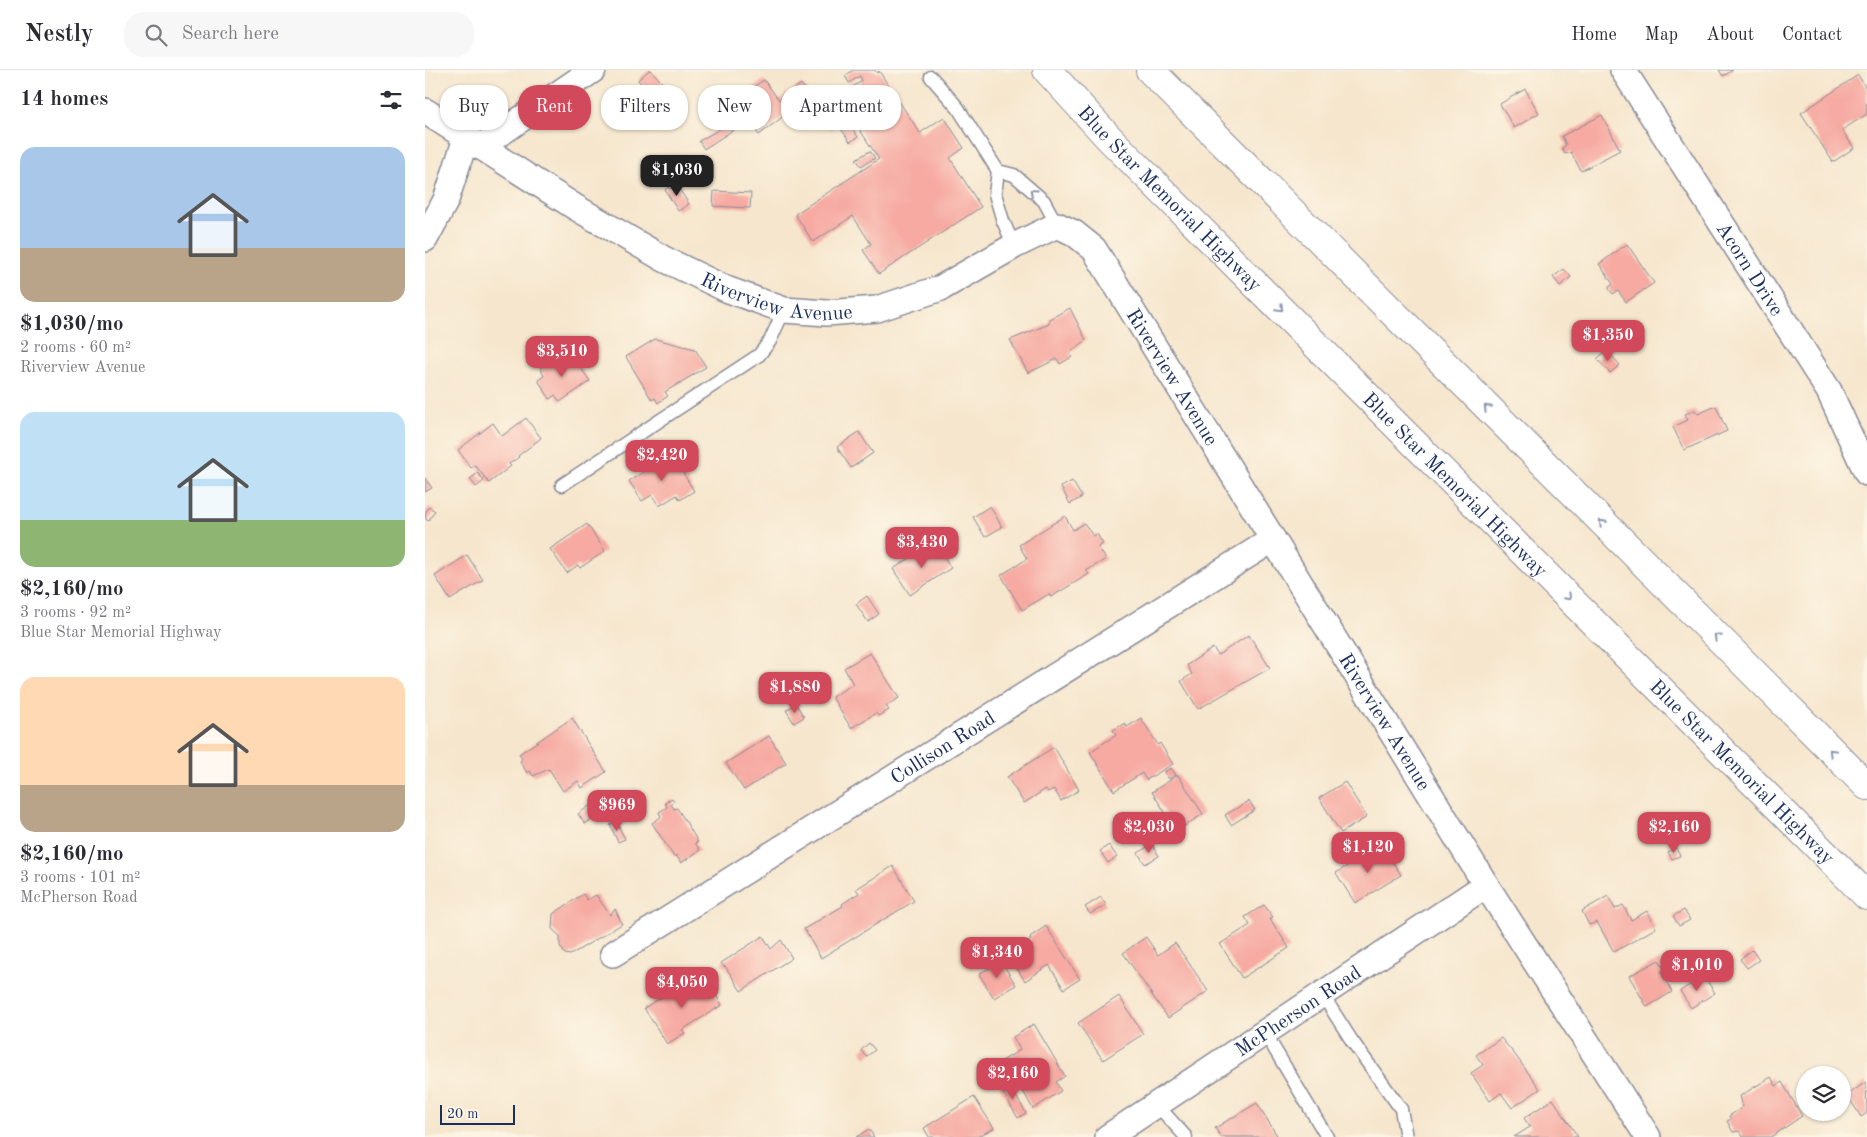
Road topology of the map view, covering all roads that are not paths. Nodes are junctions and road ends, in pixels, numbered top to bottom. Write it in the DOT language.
graph roads {
  1 [pos="593,70"];
  2 [pos="1036,70"];
  3 [pos="1047,70"];
  4 [pos="1150,70"];
  5 [pos="1623,70"];
  6 [pos="931,77"];
  7 [pos="425,111"];
  8 [pos="1109,138"];
  9 [pos="473,143"];
  10 [pos="999,171"];
  11 [pos="1057,225"];
  12 [pos="425,239"];
  13 [pos="1014,246"];
  14 [pos="784,310"];
  15 [pos="1867,473"];
  16 [pos="562,485"];
  17 [pos="1272,540"];
  18 [pos="1867,786"];
  19 [pos="1486,885"];
  20 [pos="1867,896"];
  21 [pos="613,954"];
  22 [pos="1322,994"];
  23 [pos="1265,1033"];
  24 [pos="1157,1105"];
  25 [pos="1117,1134"];
  26 [pos="1186,1137"];
  27 [pos="1327,1137"];
  28 [pos="1406,1137"];
  29 [pos="1648,1137"];
  1 -- 9 [label="street"];
  2 -- 8 [label="highway"];
  3 -- 8 [label="highway, Blue Star Memorial Highway"];
  18 -- 4 [label="highway, one-way"];
  5 -- 15 [label="street, Acorn Drive"];
  6 -- 10 [label="lane"];
  7 -- 9 [label="street, Riverview Avenue"];
  8 -- 20 [label="highway, Blue Star Memorial Highway, one-way"];
  9 -- 12 [label="street"];
  9 -- 14 [label="street, Riverview Avenue"];
  11 -- 10 [label="lane, one-way"];
  10 -- 13 [label="lane"];
  11 -- 13 [label="street, Riverview Avenue"];
  11 -- 17 [label="street, Riverview Avenue"];
  13 -- 14 [label="street, Riverview Avenue"];
  14 -- 16 [label="lane"];
  17 -- 19 [label="street, Riverview Avenue"];
  17 -- 21 [label="street, Collison Road"];
  19 -- 22 [label="street, McPherson Road"];
  19 -- 29 [label="street, Riverview Avenue"];
  22 -- 23 [label="street, McPherson Road"];
  22 -- 28 [label="lane"];
  23 -- 24 [label="street, McPherson Road"];
  23 -- 27 [label="lane"];
  24 -- 25 [label="street, McPherson Road"];
  24 -- 26 [label="lane"];
}
